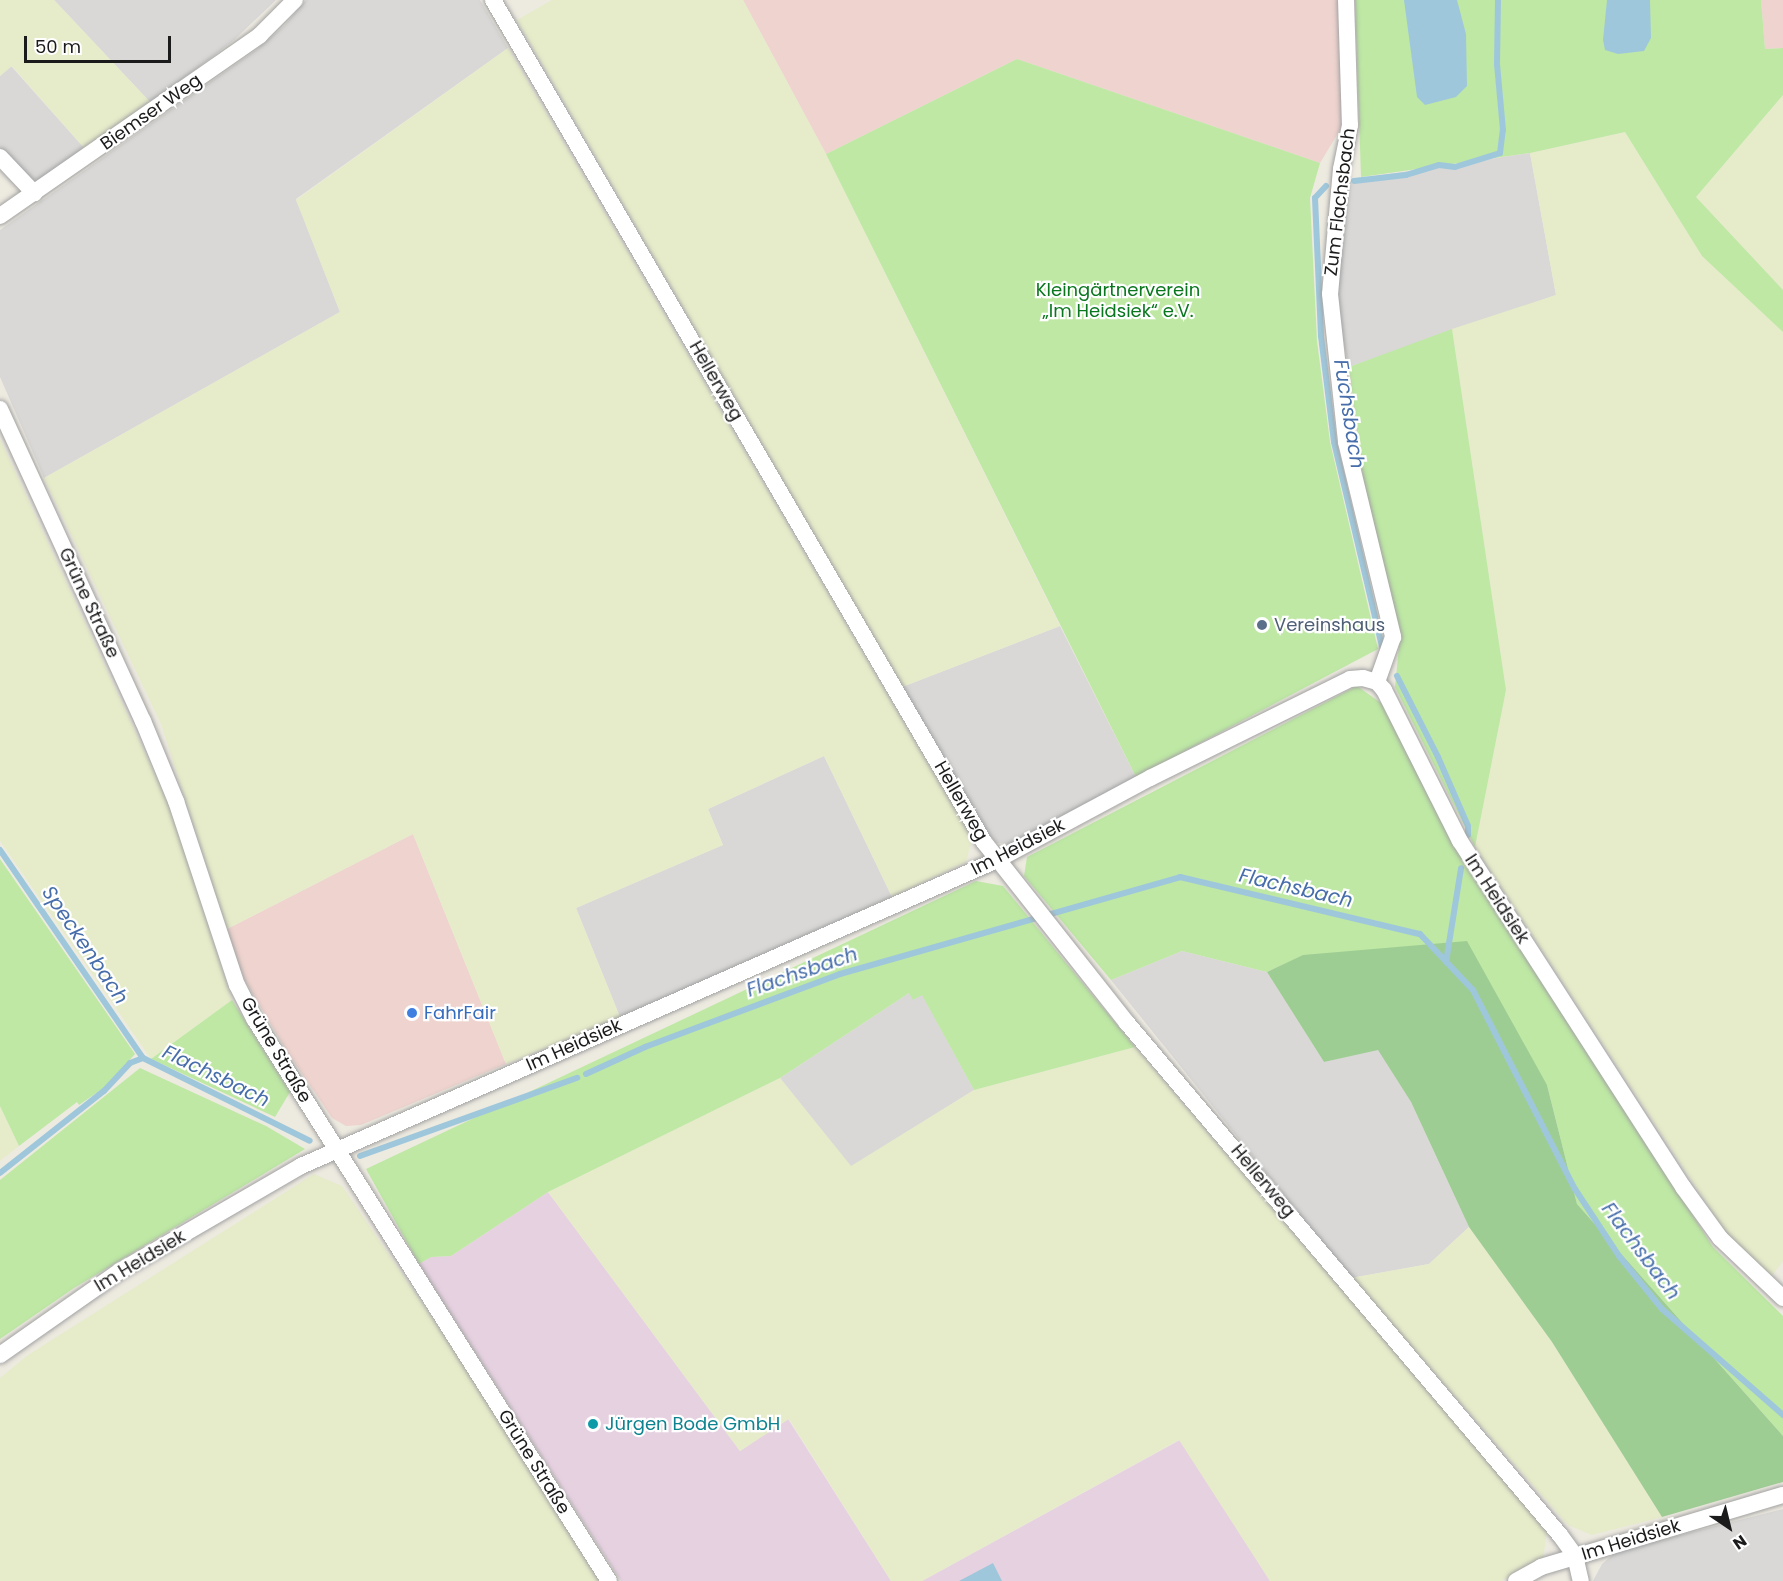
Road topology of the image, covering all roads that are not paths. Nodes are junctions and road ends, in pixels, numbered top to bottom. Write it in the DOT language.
graph roads {
  1 [pos="295,0"];
  2 [pos="494,0"];
  3 [pos="1346,0"];
  4 [pos="0,157"];
  5 [pos="34,194"];
  6 [pos="0,216"];
  7 [pos="0,409"];
  8 [pos="1377,682"];
  9 [pos="997,860"];
  10 [pos="337,1149"];
  11 [pos="1783,1298"];
  12 [pos="0,1355"];
  13 [pos="1783,1495"];
  14 [pos="1575,1556"];
  15 [pos="609,1581"];
  16 [pos="1515,1581"];
  17 [pos="1581,1581"];
  1 -- 5 [label="street, Biemser Weg"];
  2 -- 9 [label="street, Hellerweg"];
  3 -- 8 [label="street, Zum Flachsbach"];
  4 -- 5 [label="street"];
  5 -- 6 [label="street, Biemser Weg"];
  7 -- 10 [label="street, Grüne Straße"];
  8 -- 9 [label="street, Im Heidsiek"];
  8 -- 11 [label="street, Im Heidsiek"];
  9 -- 10 [label="street, Im Heidsiek"];
  9 -- 14 [label="street, Hellerweg"];
  10 -- 12 [label="street, Im Heidsiek"];
  10 -- 15 [label="street, Grüne Straße"];
  13 -- 14 [label="street, Im Heidsiek"];
  14 -- 16 [label="street, Im Heidsiek"];
  14 -- 17 [label="street, Hellerweg"];
}
